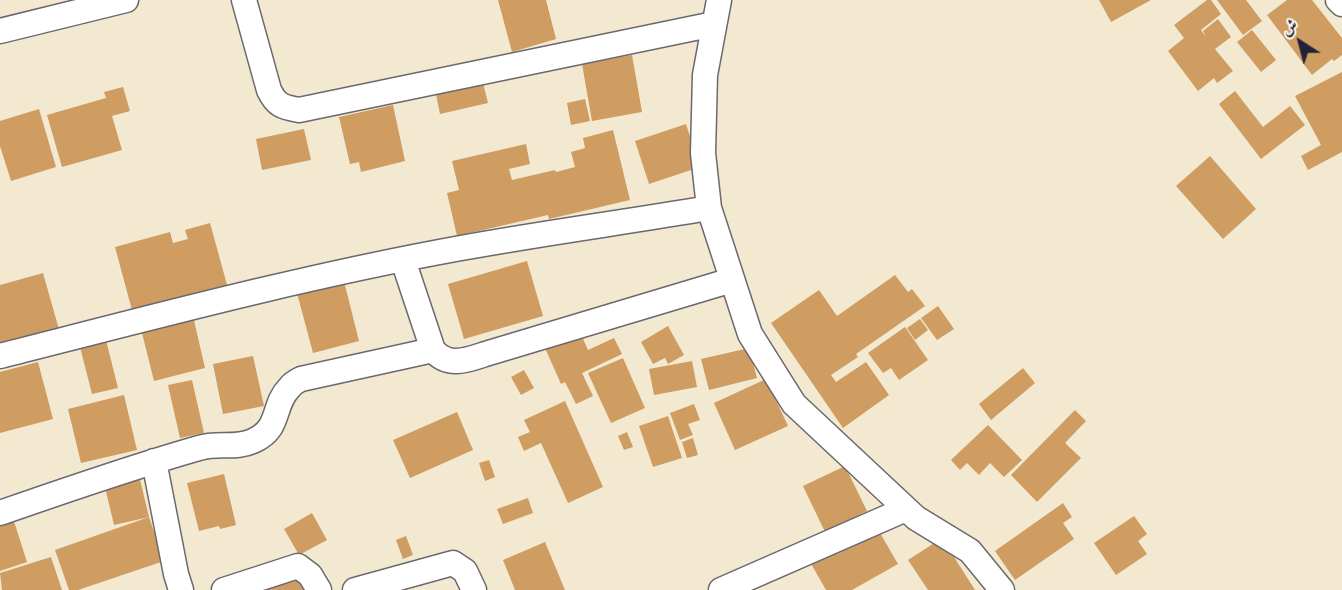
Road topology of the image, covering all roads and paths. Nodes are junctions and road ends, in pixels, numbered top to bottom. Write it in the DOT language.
graph roads {
  1 [pos="126,0"];
  2 [pos="244,0"];
  3 [pos="719,0"];
  4 [pos="1338,0"];
  5 [pos="1342,4"];
  6 [pos="714,24"];
  7 [pos="0,31"];
  8 [pos="709,208"];
  9 [pos="403,260"];
  10 [pos="732,280"];
  11 [pos="433,351"];
  12 [pos="0,356"];
  13 [pos="154,461"];
  14 [pos="906,509"];
  15 [pos="0,513"];
  16 [pos="181,590"];
  17 [pos="224,590"];
  18 [pos="319,590"];
  19 [pos="355,590"];
  20 [pos="474,590"];
  21 [pos="721,590"];
  22 [pos="1002,590"];
  1 -- 7 [label="street"];
  2 -- 6 [label="street"];
  3 -- 6 [label="street"];
  4 -- 5 [label="street"];
  6 -- 8 [label="street"];
  8 -- 9 [label="street"];
  8 -- 10 [label="street"];
  9 -- 11 [label="street"];
  9 -- 12 [label="street"];
  10 -- 11 [label="street"];
  10 -- 14 [label="street"];
  11 -- 13 [label="street"];
  13 -- 15 [label="street"];
  13 -- 16 [label="street"];
  14 -- 21 [label="street"];
  14 -- 22 [label="street"];
  17 -- 18 [label="street"];
  19 -- 20 [label="street"];
}
